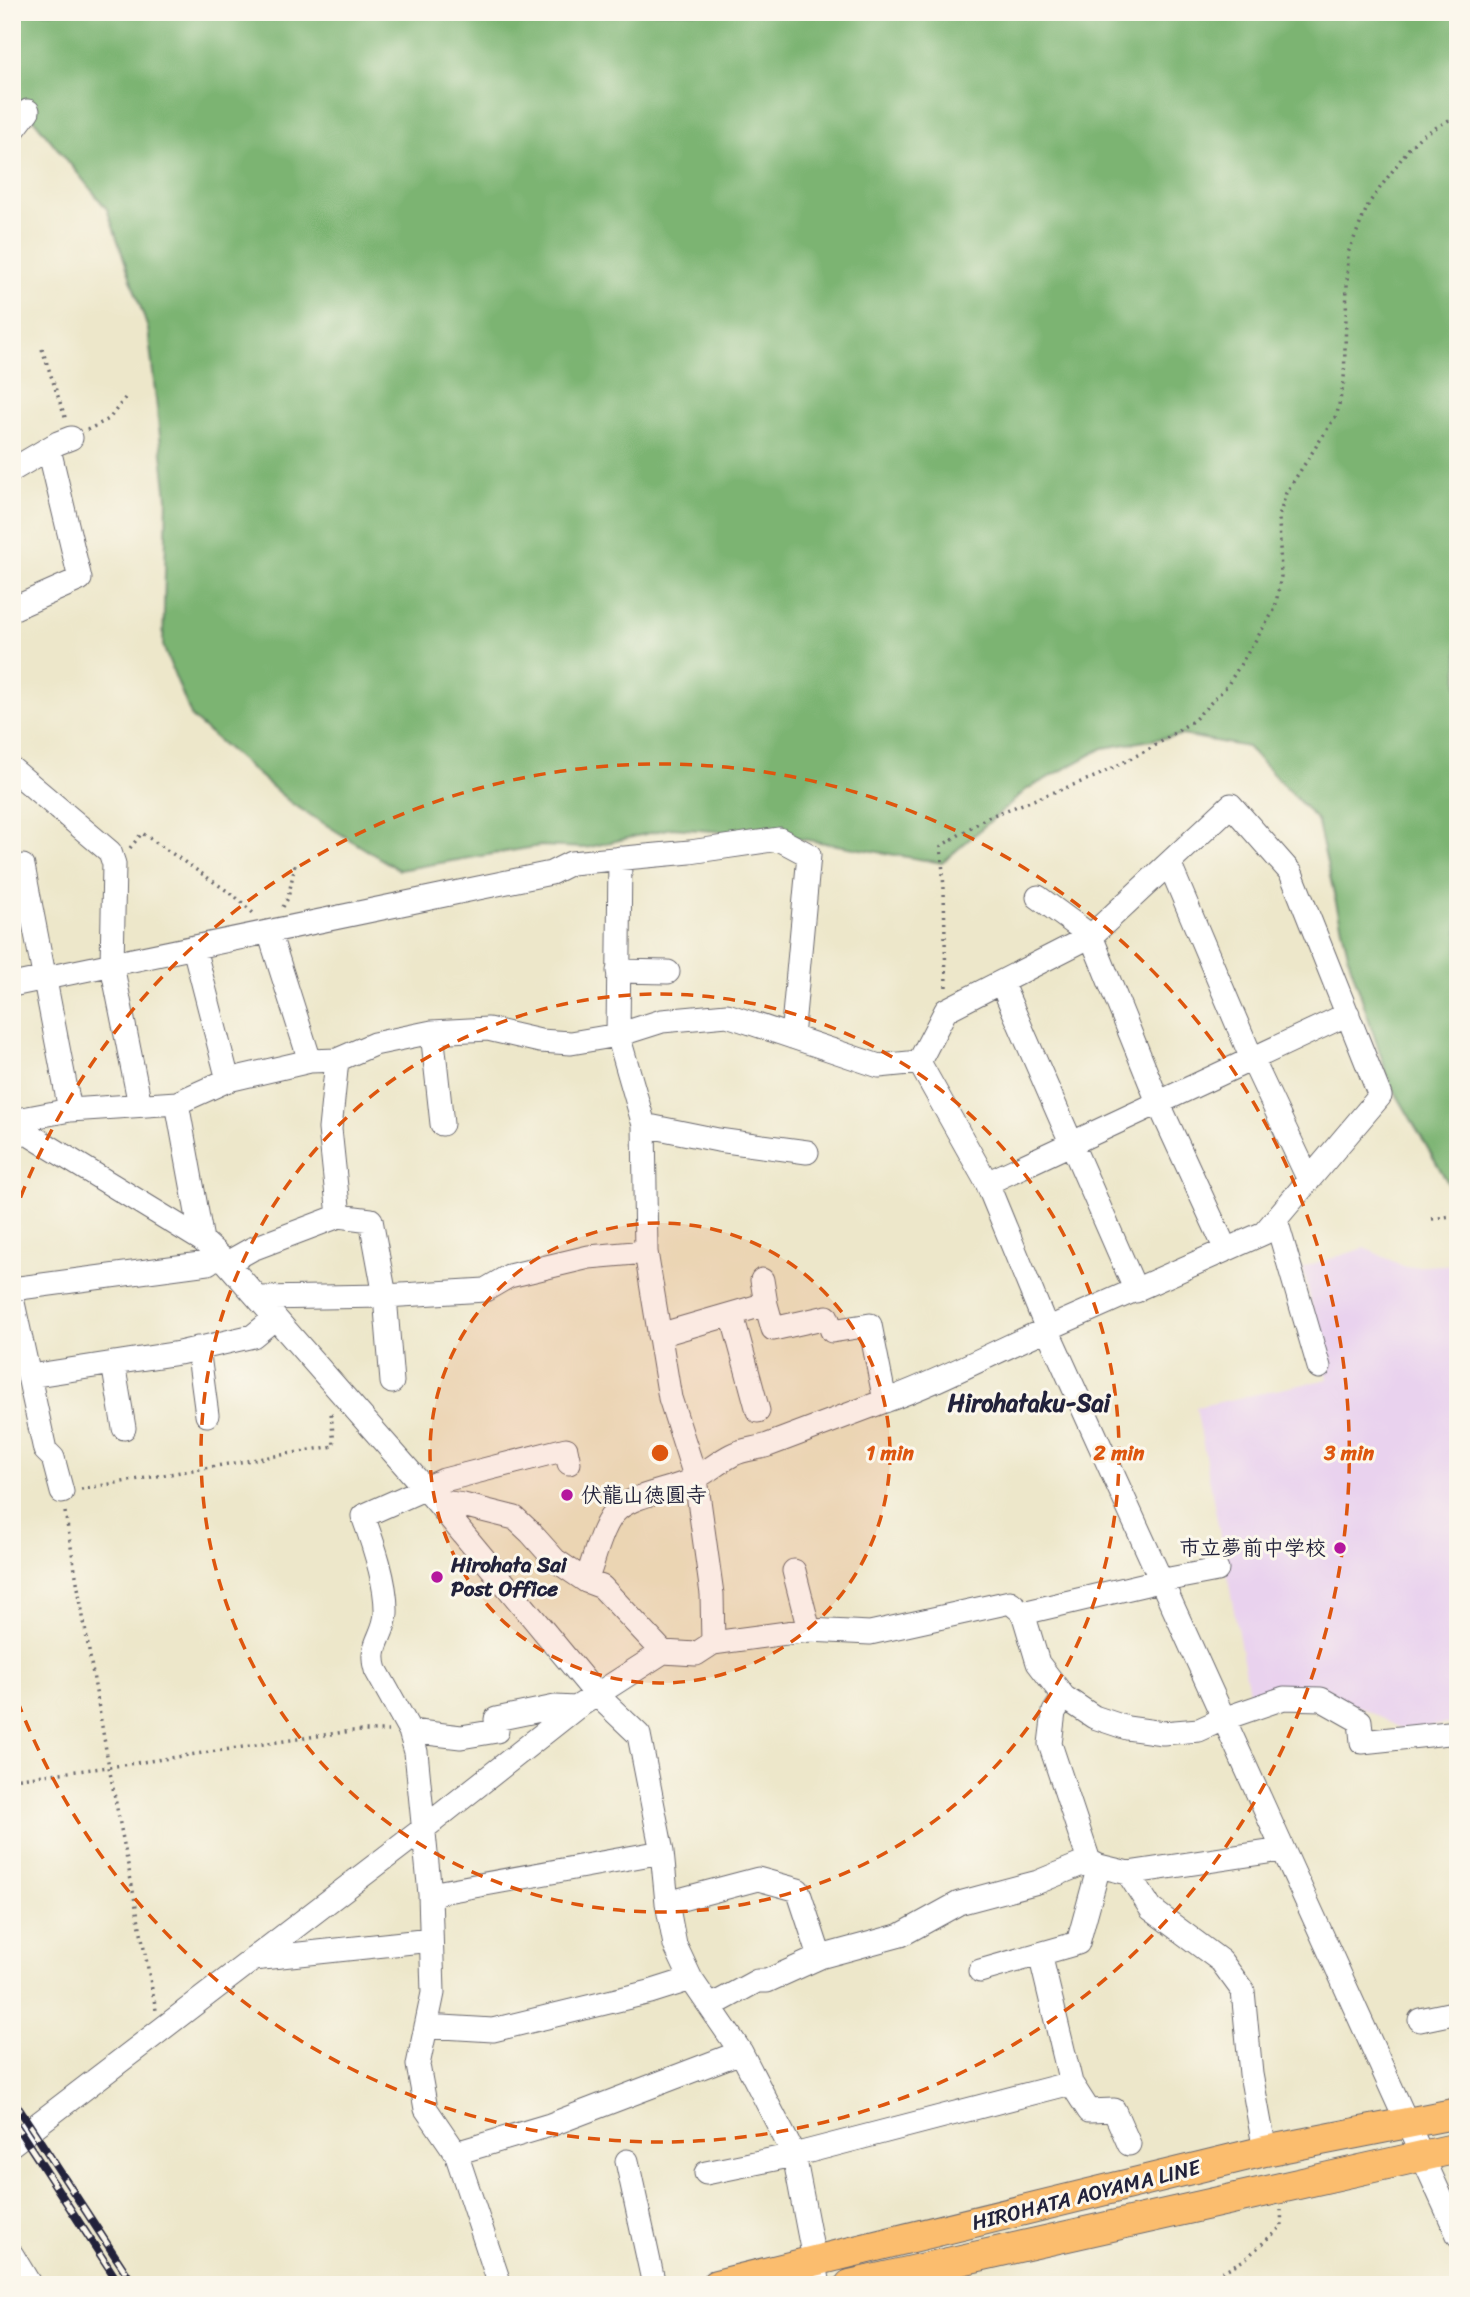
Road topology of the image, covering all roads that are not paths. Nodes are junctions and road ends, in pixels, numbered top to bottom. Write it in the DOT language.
graph roads {
  1 [pos="28,111"];
  2 [pos="12,132"];
  3 [pos="71,438"];
  4 [pos="49,449"];
  5 [pos="12,470"];
  6 [pos="12,608"];
  7 [pos="12,769"];
  8 [pos="620,858"];
  9 [pos="1169,863"];
  10 [pos="23,866"];
  11 [pos="1038,897"];
  12 [pos="267,928"];
  13 [pos="1091,936"];
  14 [pos="194,948"];
  15 [pos="112,965"];
  16 [pos="618,971"];
  17 [pos="668,972"];
  18 [pos="44,979"];
  19 [pos="1001,982"];
  20 [pos="12,985"];
  21 [pos="1348,1014"];
  22 [pos="432,1032"];
  23 [pos="618,1035"];
  24 [pos="792,1037"];
  25 [pos="1252,1059"];
  26 [pos="337,1060"];
  27 [pos="310,1061"];
  28 [pos="919,1062"];
  29 [pos="228,1080"];
  30 [pos="1158,1102"];
  31 [pos="177,1103"];
  32 [pos="140,1105"];
  33 [pos="70,1110"];
  34 [pos="12,1122"];
  35 [pos="442,1124"];
  36 [pos="644,1125"];
  37 [pos="1072,1143"];
  38 [pos="807,1152"];
  39 [pos="1310,1180"];
  40 [pos="987,1183"];
  41 [pos="339,1216"];
  42 [pos="1276,1220"];
  43 [pos="1226,1251"];
  44 [pos="646,1252"];
  45 [pos="216,1253"];
  46 [pos="762,1280"];
  47 [pos="12,1289"];
  48 [pos="1136,1290"];
  49 [pos="385,1296"];
  50 [pos="12,1298"];
  51 [pos="260,1298"];
  52 [pos="766,1304"];
  53 [pos="732,1315"];
  54 [pos="275,1318"];
  55 [pos="1047,1329"];
  56 [pos="659,1335"];
  57 [pos="198,1348"];
  58 [pos="113,1363"];
  59 [pos="1319,1367"];
  60 [pos="30,1376"];
  61 [pos="392,1382"];
  62 [pos="885,1401"];
  63 [pos="758,1411"];
  64 [pos="207,1415"];
  65 [pos="124,1428"];
  66 [pos="569,1462"];
  67 [pos="696,1479"];
  68 [pos="62,1492"];
  69 [pos="430,1495"];
  70 [pos="1217,1570"];
  71 [pos="794,1571"];
  72 [pos="586,1581"];
  73 [pos="1160,1581"];
  74 [pos="1023,1613"];
  75 [pos="809,1630"];
  76 [pos="713,1643"];
  77 [pos="663,1652"];
  78 [pos="596,1694"];
  79 [pos="1064,1697"];
  80 [pos="576,1708"];
  81 [pos="1223,1719"];
  82 [pos="410,1731"];
  83 [pos="1458,1732"];
  84 [pos="423,1829"];
  85 [pos="1282,1850"];
  86 [pos="662,1852"];
  87 [pos="1094,1864"];
  88 [pos="1128,1873"];
  89 [pos="430,1894"];
  90 [pos="667,1903"];
  91 [pos="431,1940"];
  92 [pos="1040,1954"];
  93 [pos="820,1957"];
  94 [pos="253,1959"];
  95 [pos="979,1971"];
  96 [pos="691,1979"];
  97 [pos="711,2006"];
  98 [pos="1458,2012"];
  99 [pos="1420,2020"];
  100 [pos="426,2026"];
  101 [pos="741,2052"];
  102 [pos="1071,2083"];
  103 [pos="1458,2113"];
  104 [pos="1407,2123"];
  105 [pos="12,2144"];
  106 [pos="1129,2144"];
  107 [pos="1458,2148"];
  108 [pos="1265,2151"];
  109 [pos="456,2153"];
  110 [pos="793,2155"];
  111 [pos="1422,2155"];
  112 [pos="627,2161"];
  113 [pos="706,2173"];
  114 [pos="1458,2235"];
  115 [pos="12,2255"];
  116 [pos="819,2277"];
  117 [pos="30,2285"];
  118 [pos="500,2285"];
  119 [pos="654,2285"];
  120 [pos="716,2285"];
  121 [pos="850,2285"];
  1 -- 2 [label="street"];
  3 -- 4 [label="street"];
  4 -- 5 [label="street"];
  4 -- 6 [label="street"];
  7 -- 15 [label="street"];
  8 -- 12 [label="street"];
  8 -- 16 [label="street"];
  8 -- 24 [label="street"];
  9 -- 13 [label="street"];
  9 -- 21 [label="street"];
  9 -- 25 [label="street"];
  10 -- 18 [label="street"];
  11 -- 13 [label="street"];
  12 -- 14 [label="street"];
  12 -- 27 [label="street"];
  13 -- 19 [label="street"];
  13 -- 30 [label="street"];
  14 -- 15 [label="street"];
  14 -- 29 [label="street"];
  15 -- 18 [label="street"];
  15 -- 32 [label="street"];
  16 -- 17 [label="street"];
  16 -- 23 [label="street"];
  18 -- 20 [label="street"];
  18 -- 33 [label="street"];
  19 -- 28 [label="street"];
  19 -- 37 [label="street"];
  21 -- 25 [label="street"];
  21 -- 39 [label="street"];
  22 -- 23 [label="street"];
  22 -- 26 [label="street"];
  22 -- 35 [label="street"];
  23 -- 24 [label="street"];
  23 -- 36 [label="street"];
  24 -- 28 [label="street"];
  25 -- 30 [label="street"];
  25 -- 39 [label="street"];
  26 -- 27 [label="street"];
  26 -- 41 [label="street"];
  27 -- 29 [label="street"];
  28 -- 40 [label="street"];
  29 -- 31 [label="street"];
  30 -- 37 [label="street"];
  30 -- 43 [label="street"];
  31 -- 32 [label="street"];
  31 -- 45 [label="street"];
  32 -- 33 [label="street"];
  33 -- 34 [label="street"];
  34 -- 45 [label="street"];
  36 -- 38 [label="street"];
  36 -- 44 [label="street"];
  37 -- 40 [label="street"];
  37 -- 48 [label="street"];
  39 -- 42 [label="street"];
  40 -- 55 [label="street"];
  41 -- 45 [label="street"];
  41 -- 49 [label="street"];
  42 -- 43 [label="street"];
  42 -- 59 [label="street"];
  43 -- 48 [label="street"];
  44 -- 49 [label="street"];
  44 -- 56 [label="street"];
  45 -- 47 [label="street"];
  45 -- 51 [label="street"];
  46 -- 52 [label="street"];
  48 -- 55 [label="street"];
  49 -- 51 [label="street"];
  49 -- 61 [label="street"];
  50 -- 60 [label="street"];
  51 -- 54 [label="street"];
  52 -- 53 [label="street"];
  52 -- 62 [label="street"];
  53 -- 56 [label="street"];
  53 -- 63 [label="street"];
  54 -- 57 [label="street"];
  54 -- 69 [label="street"];
  55 -- 62 [label="street"];
  55 -- 73 [label="street"];
  56 -- 67 [label="street"];
  57 -- 58 [label="street"];
  57 -- 64 [label="street"];
  58 -- 60 [label="street"];
  58 -- 65 [label="street"];
  60 -- 68 [label="street"];
  62 -- 67 [label="street"];
  66 -- 69 [label="street"];
  67 -- 72 [label="street"];
  67 -- 76 [label="street"];
  69 -- 72 [label="street"];
  69 -- 78 [label="street"];
  69 -- 82 [label="street"];
  70 -- 73 [label="street"];
  71 -- 75 [label="street"];
  72 -- 77 [label="street"];
  73 -- 74 [label="street"];
  73 -- 81 [label="street"];
  74 -- 75 [label="street"];
  74 -- 79 [label="street"];
  75 -- 76 [label="street"];
  76 -- 77 [label="street"];
  77 -- 78 [label="street"];
  78 -- 80 [label="street"];
  78 -- 86 [label="street"];
  79 -- 81 [label="street"];
  79 -- 87 [label="street"];
  80 -- 82 [label="street"];
  80 -- 84 [label="street"];
  81 -- 83 [label="street"];
  81 -- 85 [label="street"];
  82 -- 84 [label="street"];
  84 -- 89 [label="street"];
  84 -- 94 [label="street"];
  85 -- 88 [label="street"];
  85 -- 104 [label="street"];
  86 -- 89 [label="street"];
  86 -- 90 [label="street"];
  87 -- 88 [label="street"];
  87 -- 92 [label="street"];
  87 -- 93 [label="street"];
  88 -- 108 [label="street"];
  89 -- 91 [label="street"];
  90 -- 93 [label="street"];
  90 -- 96 [label="street"];
  91 -- 94 [label="street"];
  91 -- 100 [label="street"];
  92 -- 95 [label="street"];
  92 -- 102 [label="street"];
  93 -- 97 [label="street"];
  94 -- 105 [label="street"];
  96 -- 97 [label="street"];
  96 -- 100 [label="street"];
  97 -- 101 [label="street"];
  98 -- 99 [label="street"];
  100 -- 109 [label="street"];
  101 -- 109 [label="street"];
  101 -- 110 [label="street"];
  102 -- 106 [label="street"];
  102 -- 110 [label="street"];
  103 -- 104 [label="main road, HIROHATA AOYAMA LINE"];
  104 -- 108 [label="main road, HIROHATA AOYAMA LINE"];
  104 -- 111 [label="street"];
  107 -- 111 [label="main road, HIROHATA AOYAMA LINE"];
  108 -- 116 [label="main road, HIROHATA AOYAMA LINE"];
  109 -- 118 [label="street"];
  110 -- 113 [label="street"];
  110 -- 116 [label="street"];
  111 -- 114 [label="street"];
  111 -- 121 [label="main road, HIROHATA AOYAMA LINE"];
  112 -- 119 [label="street"];
  115 -- 117 [label="street"];
  116 -- 120 [label="main road, HIROHATA AOYAMA LINE"];
}
